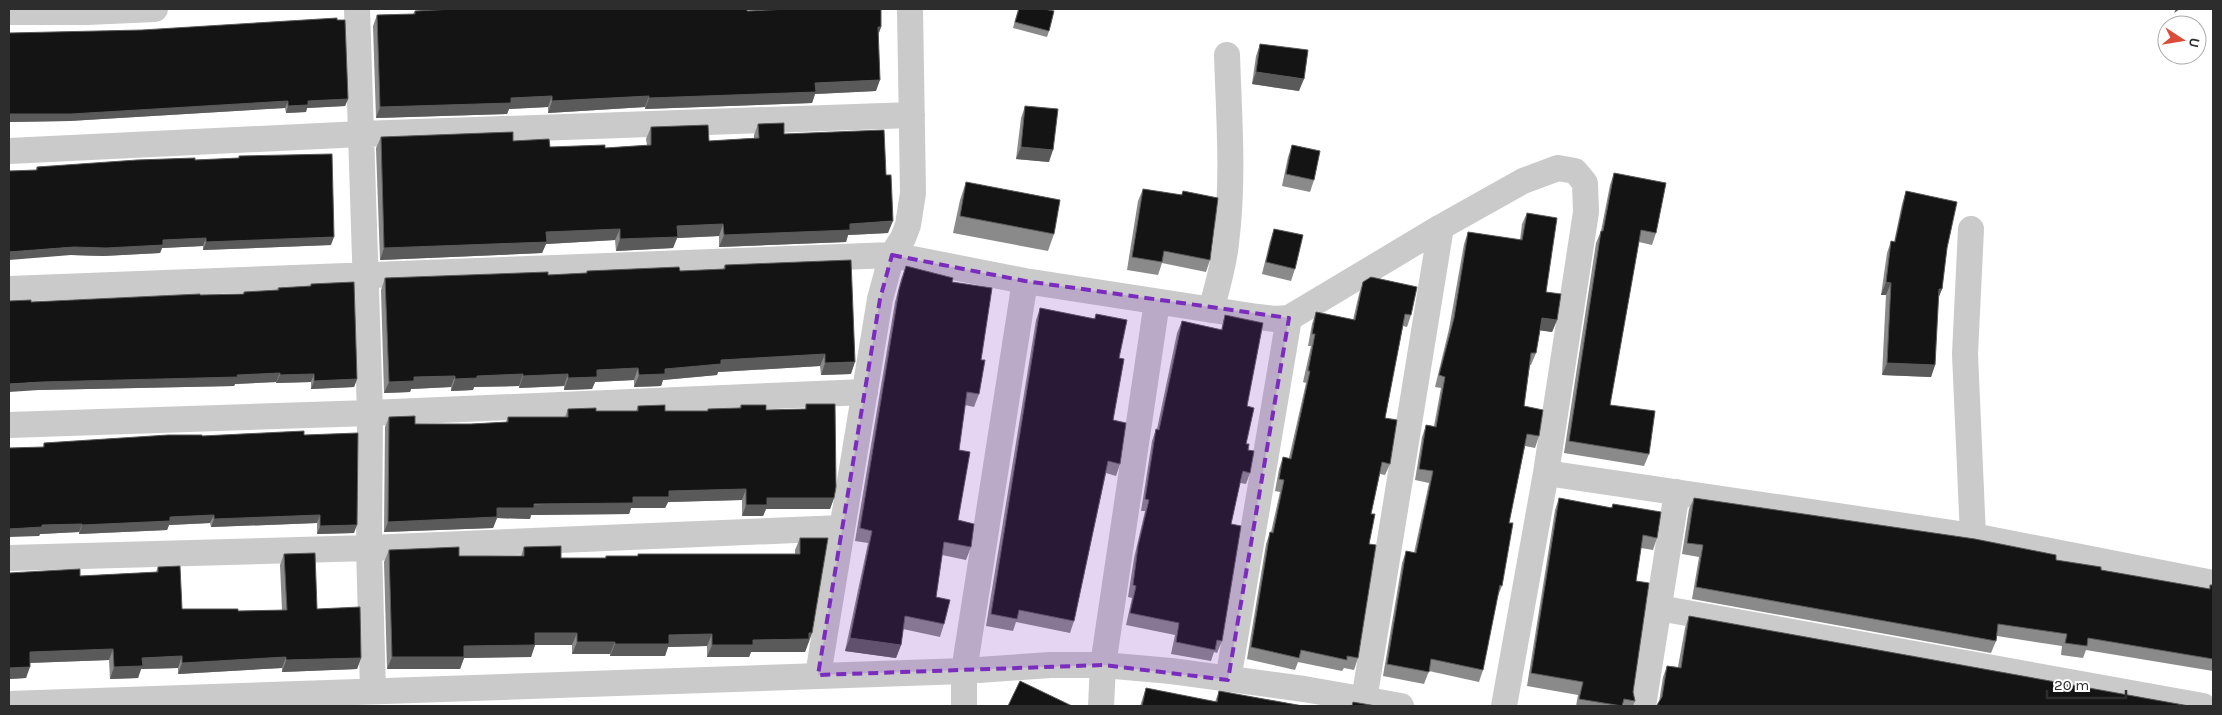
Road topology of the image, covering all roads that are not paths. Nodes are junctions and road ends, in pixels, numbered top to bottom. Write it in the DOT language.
graph roads {
  1 [pos="156,9"];
  2 [pos="357,9"];
  3 [pos="910,9"];
  4 [pos="87,10"];
  5 [pos="9,12"];
  6 [pos="1227,55"];
  7 [pos="912,115"];
  8 [pos="361,134"];
  9 [pos="9,151"];
  10 [pos="1441,227"];
  11 [pos="1971,229"];
  12 [pos="892,255"];
  13 [pos="364,275"];
  14 [pos="1025,282"];
  15 [pos="9,289"];
  16 [pos="1157,302"];
  17 [pos="1211,310"];
  18 [pos="1289,318"];
  19 [pos="865,392"];
  20 [pos="370,413"];
  21 [pos="9,425"];
  22 [pos="1546,473"];
  23 [pos="1677,492"];
  24 [pos="842,528"];
  25 [pos="1973,536"];
  26 [pos="369,548"];
  27 [pos="9,558"];
  28 [pos="2213,583"];
  29 [pos="1659,608"];
  30 [pos="1102,664"];
  31 [pos="964,671"];
  32 [pos="818,676"];
  33 [pos="1228,680"];
  34 [pos="373,691"];
  35 [pos="1364,700"];
  36 [pos="173,702"];
  37 [pos="9,704"];
  38 [pos="964,706"];
  39 [pos="1101,706"];
  40 [pos="1401,706"];
  41 [pos="1504,706"];
  42 [pos="1643,706"];
  43 [pos="2203,706"];
  1 -- 4 [label="street"];
  2 -- 8 [label="street"];
  3 -- 7 [label="street"];
  4 -- 5 [label="street"];
  6 -- 17 [label="street"];
  7 -- 8 [label="street"];
  7 -- 12 [label="street"];
  8 -- 9 [label="street"];
  8 -- 13 [label="street"];
  10 -- 18 [label="street"];
  10 -- 22 [label="street"];
  10 -- 35 [label="street"];
  11 -- 25 [label="street"];
  12 -- 13 [label="street"];
  12 -- 14 [label="street"];
  12 -- 19 [label="street"];
  13 -- 15 [label="street"];
  13 -- 20 [label="street"];
  14 -- 16 [label="street"];
  14 -- 31 [label="street"];
  16 -- 17 [label="street"];
  16 -- 30 [label="street"];
  17 -- 18 [label="street"];
  18 -- 33 [label="street"];
  19 -- 20 [label="street"];
  19 -- 24 [label="street"];
  20 -- 21 [label="street"];
  20 -- 26 [label="street"];
  22 -- 23 [label="street"];
  22 -- 41 [label="street"];
  23 -- 25 [label="street"];
  23 -- 29 [label="street"];
  24 -- 26 [label="street"];
  24 -- 32 [label="street"];
  25 -- 28 [label="street"];
  26 -- 27 [label="street"];
  26 -- 34 [label="street"];
  29 -- 42 [label="street"];
  29 -- 43 [label="street"];
  30 -- 31 [label="street"];
  30 -- 33 [label="street"];
  30 -- 39 [label="street"];
  31 -- 32 [label="street"];
  31 -- 38 [label="street"];
  32 -- 34 [label="street"];
  33 -- 35 [label="street"];
  34 -- 36 [label="street"];
  35 -- 40 [label="street"];
  36 -- 37 [label="street"];
}
